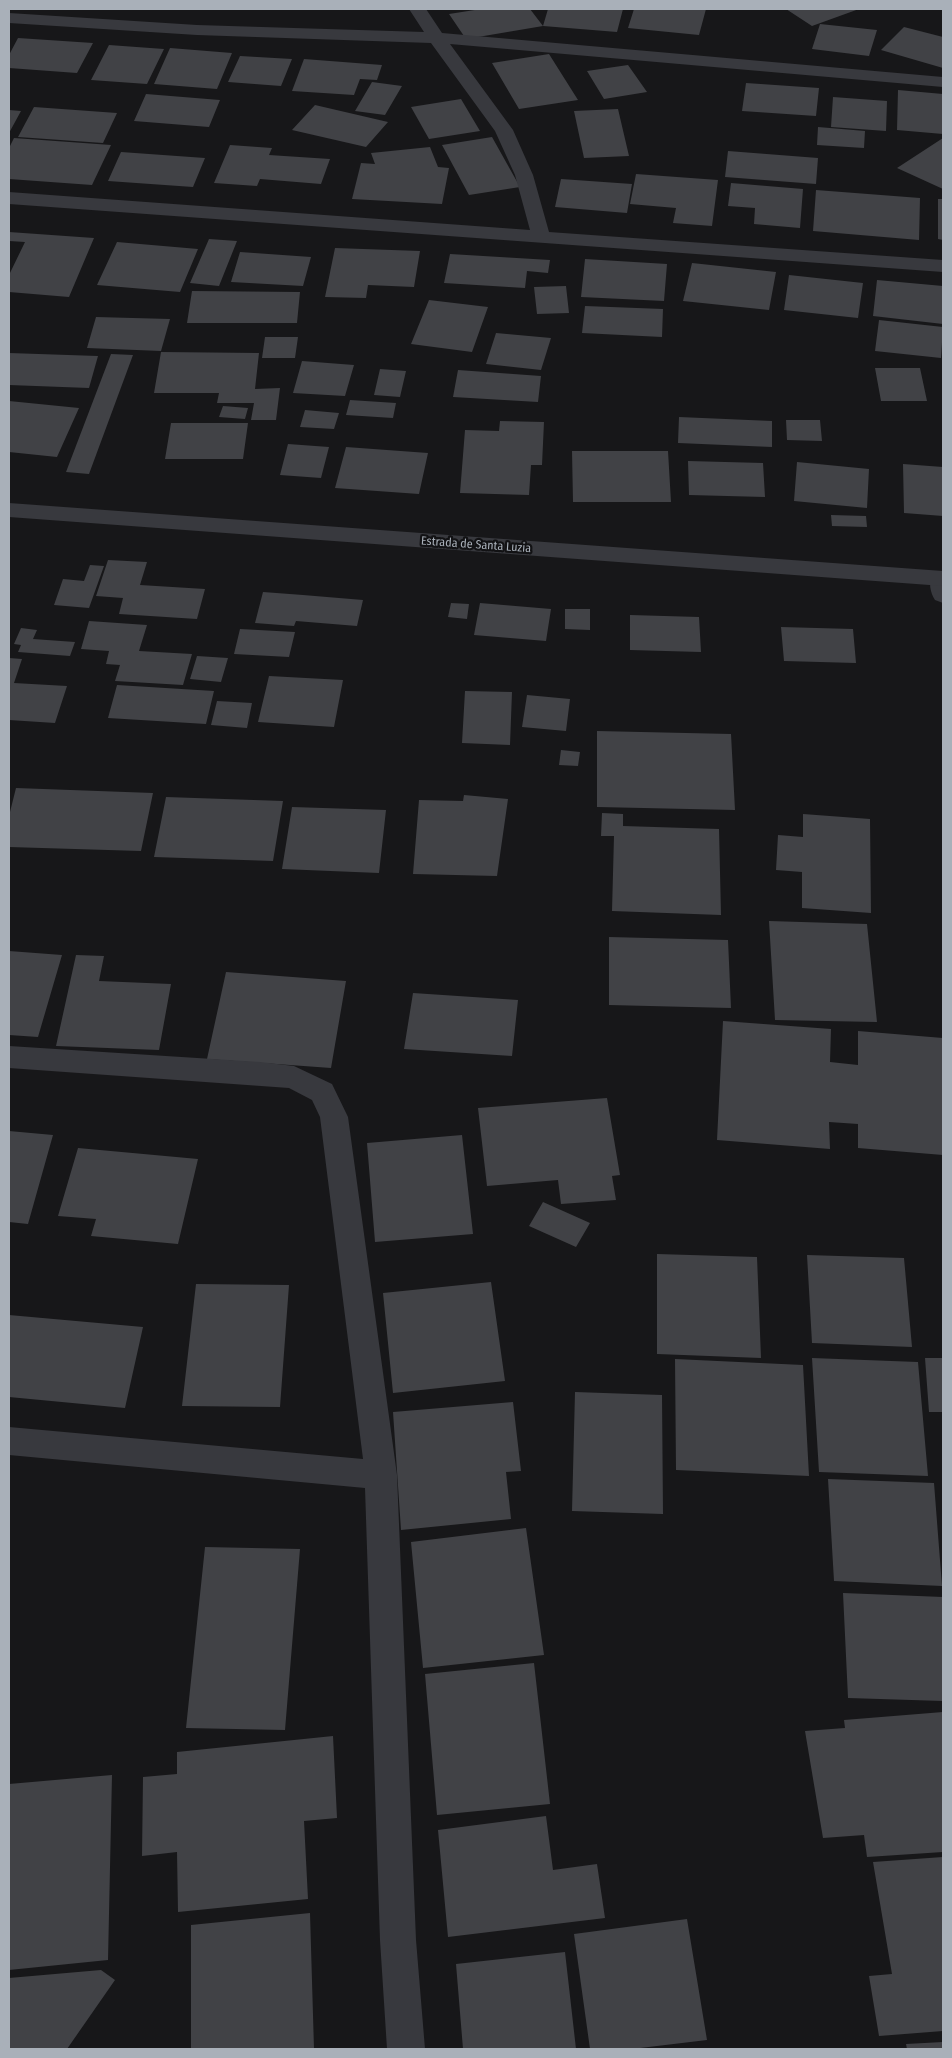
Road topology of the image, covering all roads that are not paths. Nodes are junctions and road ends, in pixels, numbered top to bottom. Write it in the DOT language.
graph roads {
  1 [pos="418,9"];
  2 [pos="9,18"];
  3 [pos="436,38"];
  4 [pos="943,82"];
  5 [pos="9,198"];
  6 [pos="541,236"];
  7 [pos="943,266"];
  8 [pos="9,510"];
  9 [pos="942,584"];
  10 [pos="9,1057"];
  11 [pos="9,1441"];
  12 [pos="381,1475"];
  13 [pos="406,2049"];
  1 -- 3 [label="street"];
  2 -- 3 [label="street"];
  3 -- 4 [label="street"];
  3 -- 6 [label="street"];
  5 -- 6 [label="street"];
  6 -- 7 [label="street"];
  8 -- 9 [label="street, Estrada de Santa Luzia"];
  10 -- 12 [label="street"];
  11 -- 12 [label="street"];
  12 -- 13 [label="street"];
}
